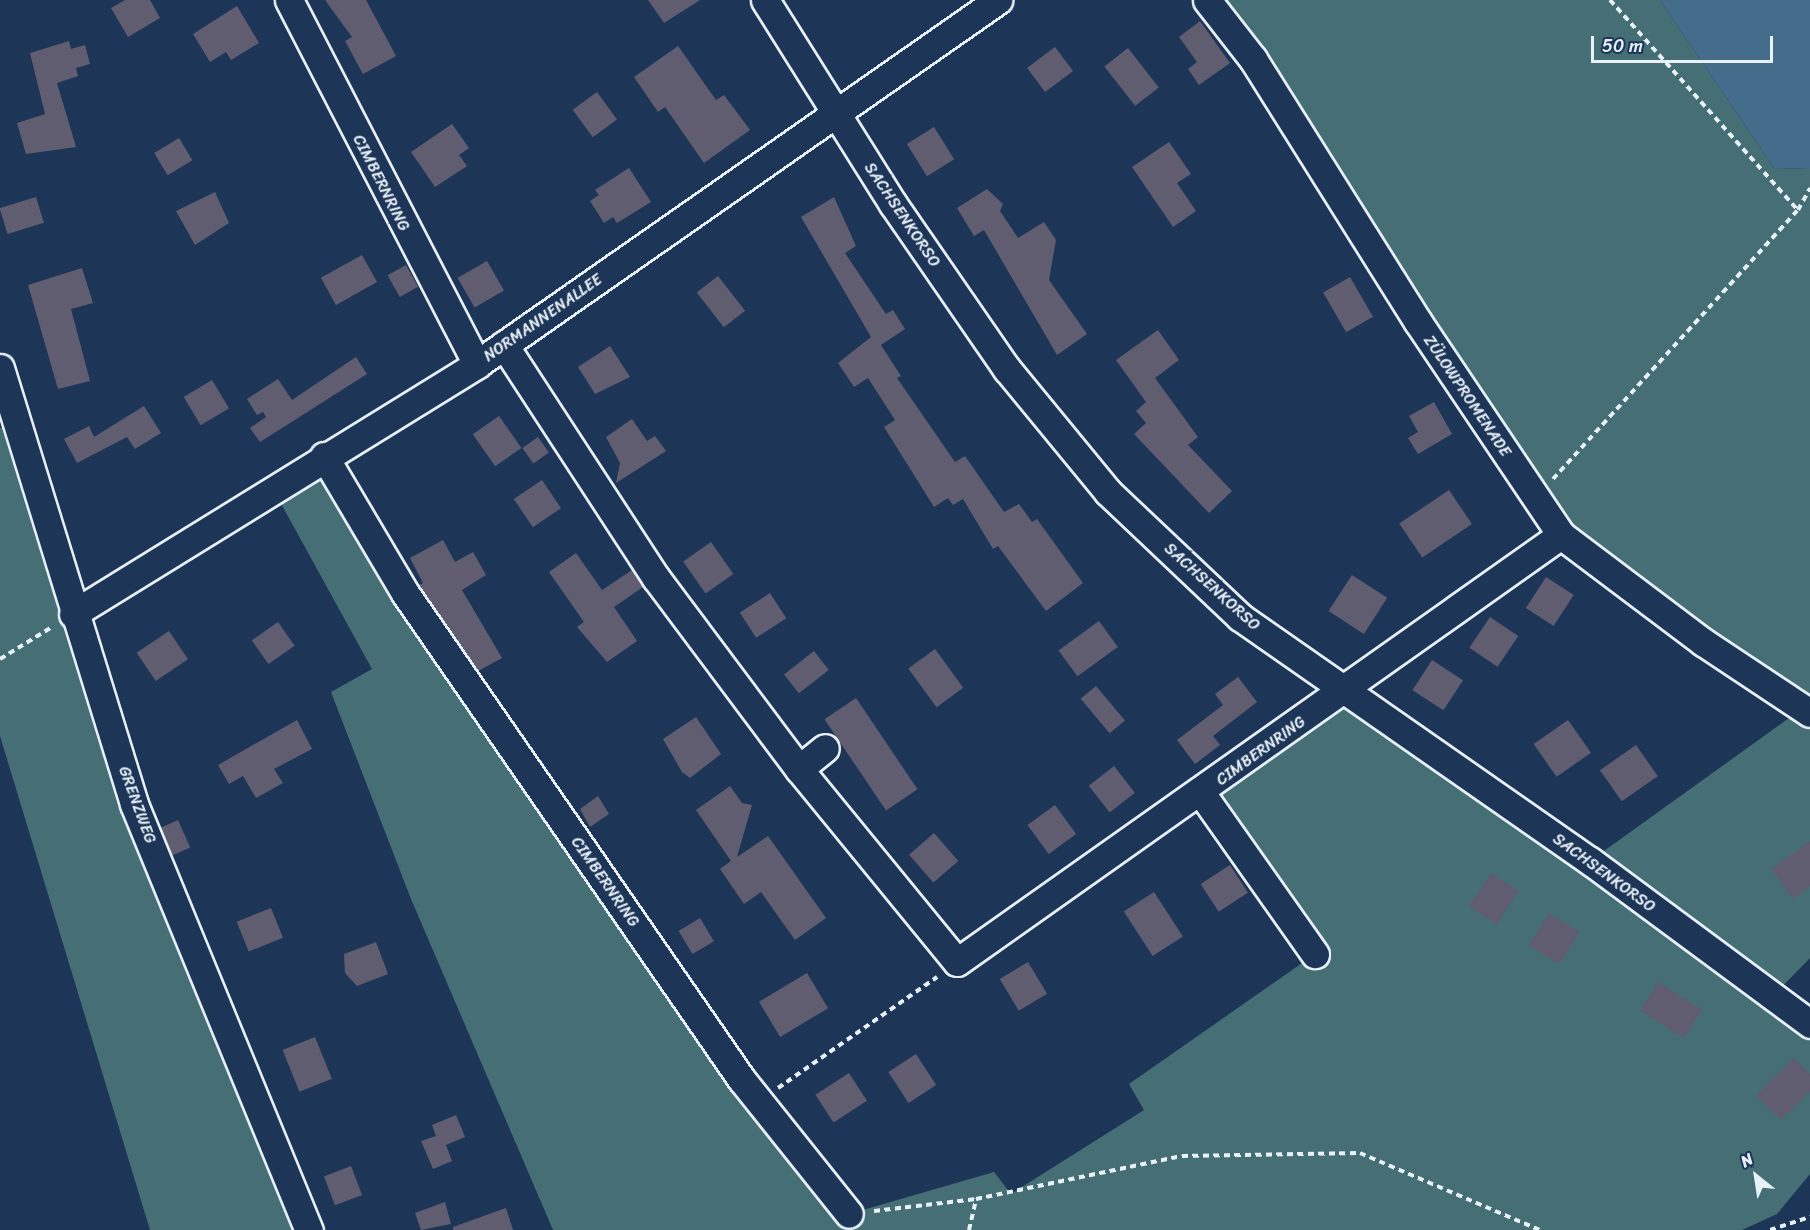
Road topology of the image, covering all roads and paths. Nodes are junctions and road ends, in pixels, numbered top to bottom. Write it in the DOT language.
graph roads {
  1 [pos="289,0"];
  2 [pos="765,0"];
  3 [pos="998,0"];
  4 [pos="1207,0"];
  5 [pos="1610,0"];
  6 [pos="838,116"];
  7 [pos="1810,188"];
  8 [pos="1798,210"];
  9 [pos="504,345"];
  10 [pos="477,364"];
  11 [pos="0,368"];
  12 [pos="324,456"];
  13 [pos="1536,497"];
  14 [pos="1561,535"];
  15 [pos="73,614"];
  16 [pos="0,659"];
  17 [pos="1344,689"];
  18 [pos="1810,712"];
  19 [pos="825,748"];
  20 [pos="800,769"];
  21 [pos="1202,794"];
  22 [pos="1315,954"];
  23 [pos="957,962"];
  24 [pos="1810,1024"];
  25 [pos="758,1102"];
  26 [pos="976,1199"];
  27 [pos="849,1214"];
  28 [pos="1810,1217"];
  29 [pos="309,1230"];
  30 [pos="969,1230"];
  31 [pos="1540,1230"];
  32 [pos="1770,1230"];
  1 -- 10 [label="street, CIMBERNRING"];
  2 -- 6 [label="street, SACHSENKORSO"];
  3 -- 6 [label="street, NORMANNENALLEE"];
  4 -- 13 [label="street, ZÜLOWPROMENADE"];
  5 -- 8 [label="path"];
  6 -- 9 [label="street, NORMANNENALLEE"];
  6 -- 17 [label="street, SACHSENKORSO"];
  7 -- 8 [label="path"];
  8 -- 13 [label="path"];
  9 -- 10 [label="street, NORMANNENALLEE"];
  9 -- 20 [label="street"];
  10 -- 12 [label="street, NORMANNENALLEE"];
  11 -- 15 [label="street, GRENZWEG"];
  12 -- 15 [label="street, NORMANNENALLEE"];
  12 -- 25 [label="street, CIMBERNRING"];
  13 -- 14 [label="street, ZÜLOWPROMENADE"];
  14 -- 17 [label="street, CIMBERNRING"];
  14 -- 18 [label="street, ZÜLOWPROMENADE"];
  15 -- 16 [label="path"];
  15 -- 29 [label="street, GRENZWEG"];
  17 -- 21 [label="street, CIMBERNRING"];
  17 -- 24 [label="street, SACHSENKORSO"];
  19 -- 20 [label="street"];
  20 -- 23 [label="street"];
  21 -- 22 [label="street"];
  21 -- 23 [label="street, CIMBERNRING"];
  23 -- 25 [label="path"];
  25 -- 27 [label="street, CIMBERNRING"];
  26 -- 27 [label="path"];
  26 -- 30 [label="path"];
  26 -- 31 [label="path"];
  28 -- 32 [label="path"];
}
